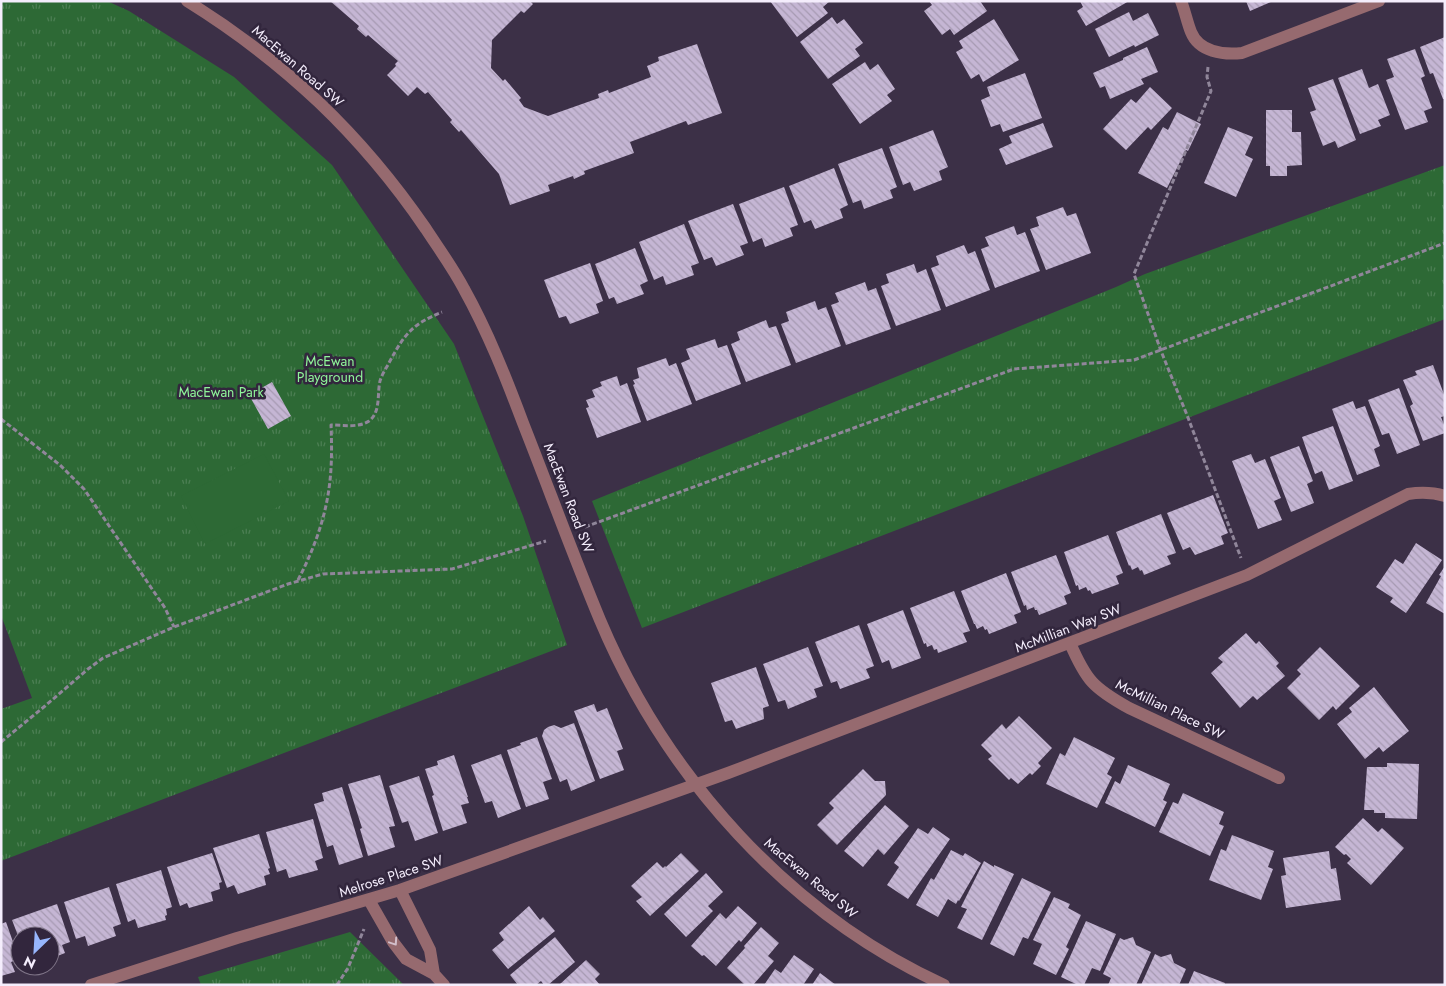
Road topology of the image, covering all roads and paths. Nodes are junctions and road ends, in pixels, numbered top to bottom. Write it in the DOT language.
graph roads {
  1 [pos="187,1"];
  2 [pos="1181,1"];
  3 [pos="1380,1"];
  4 [pos="1210,50"];
  5 [pos="1445,243"];
  6 [pos="442,312"];
  7 [pos="1161,351"];
  8 [pos="1,419"];
  9 [pos="1445,496"];
  10 [pos="585,527"];
  11 [pos="546,541"];
  12 [pos="1247,575"];
  13 [pos="298,580"];
  14 [pos="174,627"];
  15 [pos="1070,643"];
  16 [pos="1,742"];
  17 [pos="1279,778"];
  18 [pos="696,784"];
  19 [pos="400,890"];
  20 [pos="369,900"];
  21 [pos="364,929"];
  22 [pos="434,974"];
  23 [pos="91,985"];
  24 [pos="337,985"];
  25 [pos="444,985"];
  26 [pos="944,985"];
  1 -- 18 [label="street, MacEwan Road SW"];
  2 -- 4 [label="street"];
  3 -- 4 [label="street"];
  4 -- 7 [label="path"];
  5 -- 7 [label="path"];
  6 -- 13 [label="path"];
  7 -- 10 [label="path"];
  7 -- 12 [label="path"];
  8 -- 14 [label="path"];
  9 -- 12 [label="street, McMillian Way SW"];
  11 -- 13 [label="path"];
  12 -- 15 [label="street, McMillian Way SW"];
  13 -- 14 [label="path"];
  14 -- 16 [label="path"];
  15 -- 17 [label="street, McMillian Place SW"];
  15 -- 18 [label="street, McMillian Way SW"];
  18 -- 19 [label="street, Melrose Place SW"];
  18 -- 26 [label="street, MacEwan Road SW"];
  19 -- 20 [label="street, Melrose Place SW"];
  19 -- 22 [label="street"];
  20 -- 22 [label="street, one-way"];
  20 -- 23 [label="street, Melrose Place SW"];
  21 -- 24 [label="path"];
  22 -- 25 [label="street"];
}
